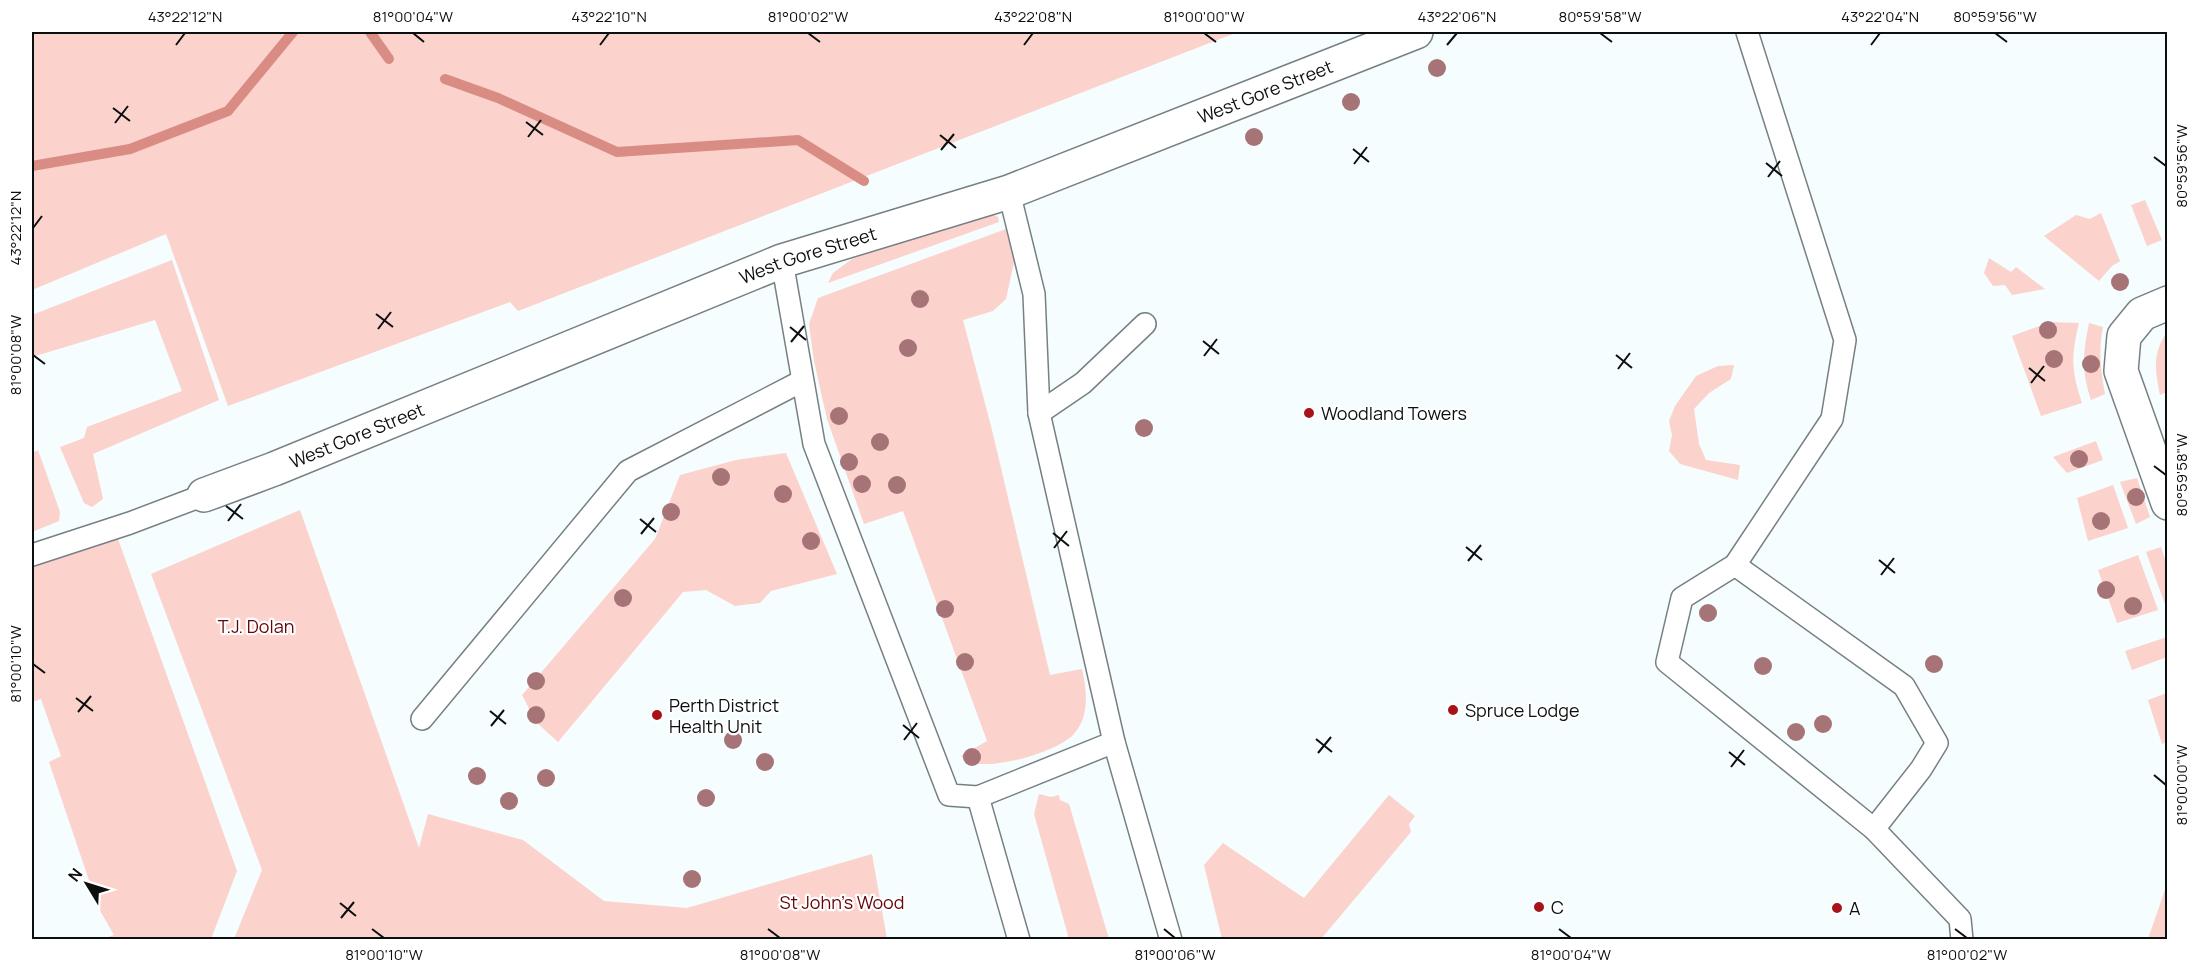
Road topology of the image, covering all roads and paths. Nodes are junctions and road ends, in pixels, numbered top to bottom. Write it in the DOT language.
graph roads {
  1 [pos="1416,32"];
  2 [pos="1746,32"];
  3 [pos="1009,192"];
  4 [pos="782,261"];
  5 [pos="2168,303"];
  6 [pos="1145,324"];
  7 [pos="802,381"];
  8 [pos="1039,413"];
  9 [pos="204,495"];
  10 [pos="2168,503"];
  11 [pos="32,555"];
  12 [pos="1735,565"];
  13 [pos="422,719"];
  14 [pos="1114,742"];
  15 [pos="978,797"];
  16 [pos="1874,829"];
  17 [pos="1019,939"];
  18 [pos="1171,939"];
  19 [pos="1962,939"];
  1 -- 3 [label="street, West Gore Street"];
  2 -- 12 [label="lane"];
  3 -- 4 [label="street, West Gore Street"];
  3 -- 8 [label="lane"];
  4 -- 7 [label="lane"];
  4 -- 9 [label="street, West Gore Street"];
  5 -- 10 [label="street"];
  6 -- 8 [label="lane"];
  7 -- 13 [label="lane"];
  7 -- 15 [label="lane"];
  8 -- 14 [label="lane"];
  9 -- 11 [label="lane"];
  12 -- 16 [label="lane"];
  12 -- 16 [label="lane"];
  14 -- 15 [label="lane"];
  14 -- 18 [label="lane"];
  15 -- 17 [label="lane"];
  16 -- 19 [label="lane"];
}
